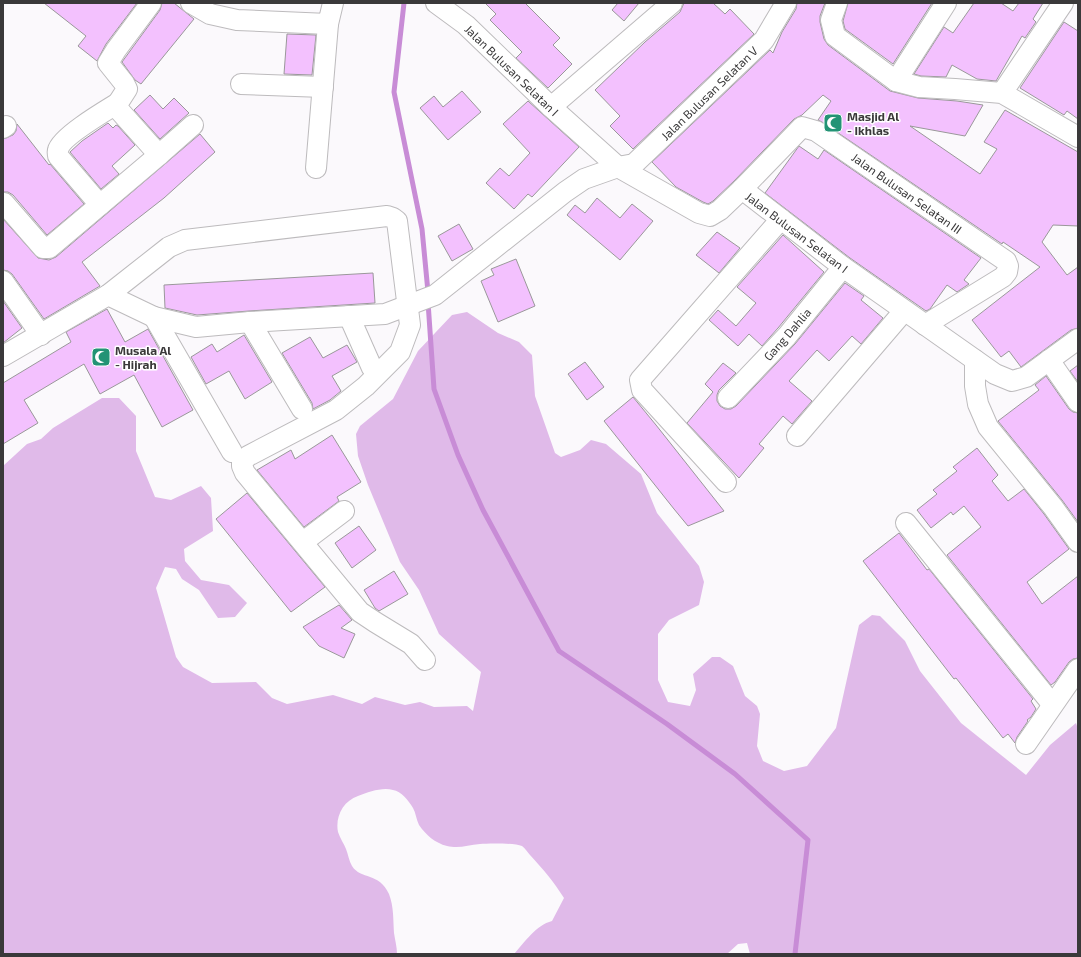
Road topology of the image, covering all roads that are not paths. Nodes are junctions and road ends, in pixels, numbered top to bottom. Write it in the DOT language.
graph roads {
  1 [pos="151,3"];
  2 [pos="191,3"];
  3 [pos="333,3"];
  4 [pos="436,3"];
  5 [pos="672,3"];
  6 [pos="786,3"];
  7 [pos="837,3"];
  8 [pos="946,3"];
  9 [pos="1063,3"];
  10 [pos="1066,3"];
  11 [pos="242,11"];
  12 [pos="1078,11"];
  13 [pos="328,24"];
  14 [pos="896,81"];
  15 [pos="241,84"];
  16 [pos="323,87"];
  17 [pos="1002,94"];
  18 [pos="118,103"];
  19 [pos="551,108"];
  20 [pos="193,125"];
  21 [pos="1078,137"];
  22 [pos="159,155"];
  23 [pos="618,167"];
  24 [pos="316,168"];
  25 [pos="742,189"];
  26 [pos="4,203"];
  27 [pos="100,205"];
  28 [pos="781,219"];
  29 [pos="843,267"];
  30 [pos="3,281"];
  31 [pos="108,295"];
  32 [pos="422,300"];
  33 [pos="904,311"];
  34 [pos="350,316"];
  35 [pos="154,317"];
  36 [pos="250,322"];
  37 [pos="925,325"];
  38 [pos="41,335"];
  39 [pos="1078,339"];
  40 [pos="3,356"];
  41 [pos="975,360"];
  42 [pos="1049,360"];
  43 [pos="372,368"];
  44 [pos="728,398"];
  45 [pos="1078,402"];
  46 [pos="302,409"];
  47 [pos="797,436"];
  48 [pos="232,452"];
  49 [pos="726,482"];
  50 [pos="344,511"];
  51 [pos="906,522"];
  52 [pos="303,542"];
  53 [pos="1078,542"];
  54 [pos="425,660"];
  55 [pos="1078,668"];
  56 [pos="1052,704"];
  57 [pos="1026,744"];
  1 -- 18 [label="street"];
  2 -- 11 [label="street"];
  3 -- 13 [label="street"];
  4 -- 19 [label="street, Jalan Bulusan Selatan I"];
  5 -- 19 [label="street"];
  6 -- 23 [label="street, Jalan Bulusan Selatan V"];
  7 -- 14 [label="street"];
  8 -- 14 [label="street"];
  9 -- 17 [label="street"];
  10 -- 12 [label="street"];
  11 -- 13 [label="street"];
  13 -- 16 [label="street"];
  14 -- 17 [label="street"];
  15 -- 16 [label="street"];
  16 -- 24 [label="street"];
  17 -- 21 [label="street"];
  18 -- 22 [label="street"];
  18 -- 27 [label="street"];
  19 -- 23 [label="street, Jalan Bulusan Selatan I"];
  20 -- 22 [label="street"];
  22 -- 27 [label="street"];
  23 -- 25 [label="street, Jalan Bulusan Selatan I"];
  23 -- 32 [label="street, Jalan Bulusan Selatan V"];
  25 -- 28 [label="street, Jalan Bulusan Selatan I"];
  25 -- 37 [label="street, Jalan Bulusan Selatan III"];
  26 -- 27 [label="street"];
  28 -- 29 [label="street, Jalan Bulusan Selatan I"];
  28 -- 49 [label="street"];
  29 -- 33 [label="street, Jalan Bulusan Selatan I"];
  29 -- 44 [label="street, Gang Dahlia"];
  30 -- 38 [label="street"];
  31 -- 32 [label="street"];
  31 -- 35 [label="street, Jalan Bulusan Selatan V"];
  31 -- 38 [label="street"];
  32 -- 34 [label="street, Jalan Bulusan Selatan V"];
  32 -- 52 [label="street"];
  33 -- 37 [label="street, Jalan Bulusan Selatan I"];
  33 -- 47 [label="street"];
  34 -- 36 [label="street, Jalan Bulusan Selatan V"];
  34 -- 43 [label="street"];
  35 -- 36 [label="street, Jalan Bulusan Selatan V"];
  35 -- 48 [label="street"];
  36 -- 46 [label="street"];
  37 -- 41 [label="street, Jalan Bulusan Selatan I"];
  38 -- 40 [label="street"];
  39 -- 42 [label="street, Jalan Bulusan Selatan I"];
  41 -- 42 [label="street, Jalan Bulusan Selatan I"];
  41 -- 53 [label="street"];
  42 -- 45 [label="street"];
  50 -- 52 [label="street"];
  51 -- 56 [label="street"];
  52 -- 54 [label="street"];
  55 -- 56 [label="street"];
  56 -- 57 [label="street"];
}
